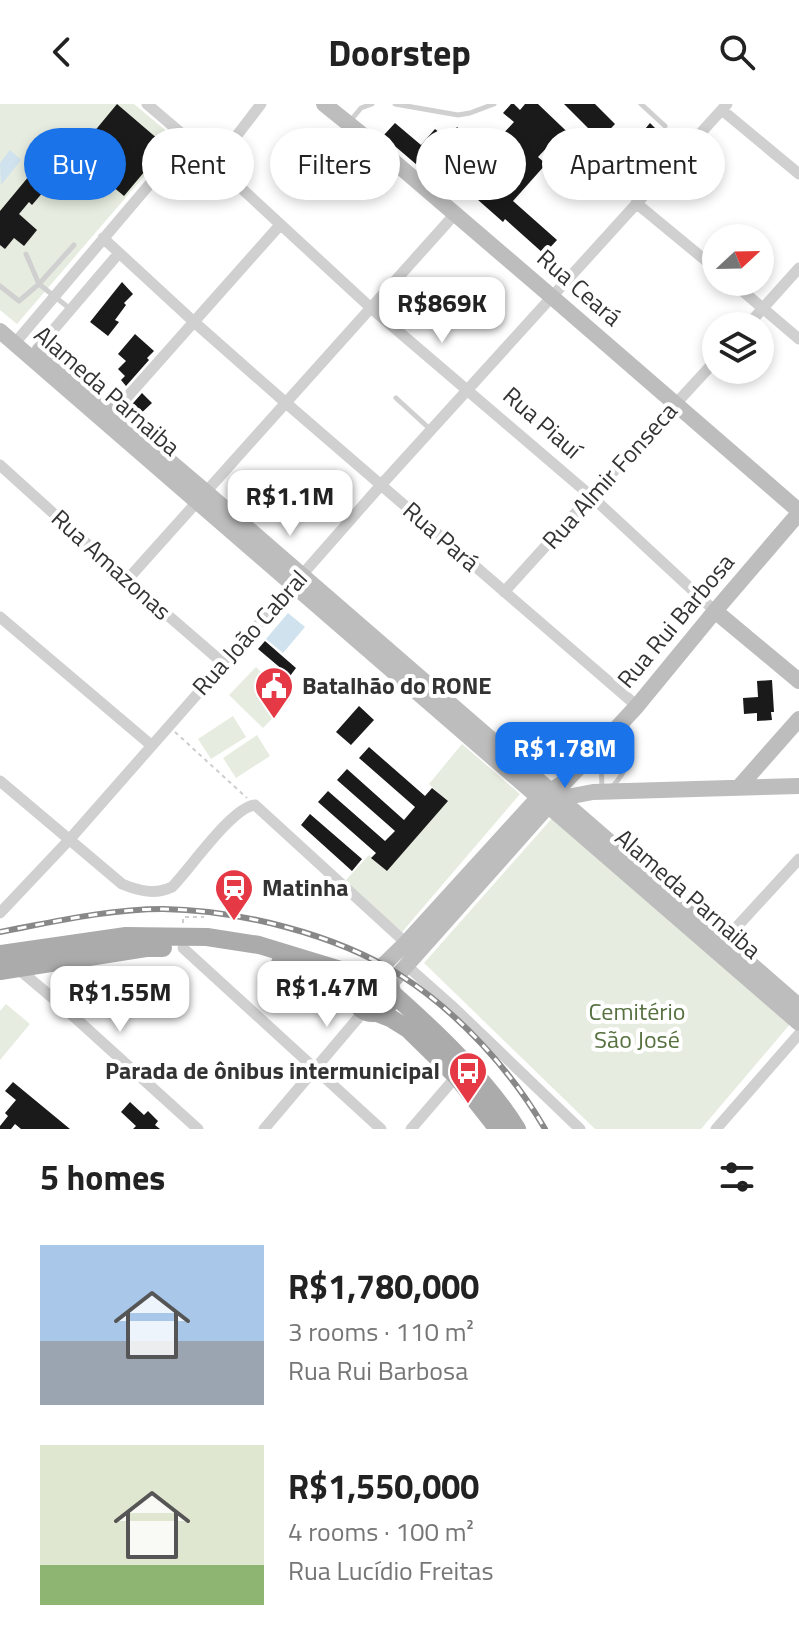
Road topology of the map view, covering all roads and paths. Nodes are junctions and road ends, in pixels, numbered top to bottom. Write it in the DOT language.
graph roads {
  1 [pos="147,104"];
  2 [pos="261,104"];
  3 [pos="324,104"];
  4 [pos="372,104"];
  5 [pos="395,104"];
  6 [pos="494,104"];
  7 [pos="641,104"];
  8 [pos="724,107"];
  9 [pos="348,123"];
  10 [pos="665,126"];
  11 [pos="175,128"];
  12 [pos="243,128"];
  13 [pos="705,128"];
  14 [pos="799,174"];
  15 [pos="142,193"];
  16 [pos="253,200"];
  17 [pos="639,200"];
  18 [pos="636,203"];
  19 [pos="455,214"];
  20 [pos="280,225"];
  21 [pos="103,238"];
  22 [pos="74,245"];
  23 [pos="119,253"];
  24 [pos="26,254"];
  25 [pos="702,257"];
  26 [pos="799,268"];
  27 [pos="39,284"];
  28 [pos="0,286"];
  29 [pos="749,296"];
  30 [pos="54,297"];
  31 [pos="552,297"];
  32 [pos="371,308"];
  33 [pos="763,308"];
  34 [pos="70,309"];
  35 [pos="759,312"];
  36 [pos="0,319"];
  37 [pos="193,321"];
  38 [pos="0,331"];
  39 [pos="18,339"];
  40 [pos="799,339"];
  41 [pos="37,349"];
  42 [pos="702,375"];
  43 [pos="468,390"];
  44 [pos="396,398"];
  45 [pos="286,403"];
  46 [pos="676,403"];
  47 [pos="113,413"];
  48 [pos="431,430"];
  49 [pos="0,465"];
  50 [pos="381,485"];
  51 [pos="591,496"];
  52 [pos="202,497"];
  53 [pos="799,512"];
  54 [pos="127,580"];
  55 [pos="297,580"];
  56 [pos="504,592"];
  57 [pos="715,611"];
  58 [pos="0,617"];
  59 [pos="223,663"];
  60 [pos="799,681"];
  61 [pos="637,706"];
  62 [pos="624,719"];
  63 [pos="799,719"];
  64 [pos="168,725"];
  65 [pos="151,745"];
  66 [pos="601,745"];
  67 [pos="581,767"];
  68 [pos="0,781"];
  69 [pos="799,786"];
  70 [pos="739,787"];
  71 [pos="601,791"];
  72 [pos="550,798"];
  73 [pos="258,807"];
  74 [pos="69,840"];
  75 [pos="799,859"];
  76 [pos="459,895"];
  77 [pos="0,913"];
  78 [pos="204,917"];
  79 [pos="183,925"];
  80 [pos="406,943"];
  81 [pos="720,946"];
  82 [pos="183,948"];
  83 [pos="3,960"];
  84 [pos="407,966"];
  85 [pos="381,981"];
  86 [pos="799,1006"];
  87 [pos="365,1008"];
  88 [pos="799,1023"];
  89 [pos="799,1034"];
  90 [pos="316,1069"];
  91 [pos="461,1070"];
  92 [pos="720,1125"];
  93 [pos="198,1129"];
  94 [pos="264,1129"];
  95 [pos="381,1129"];
  96 [pos="411,1129"];
  97 [pos="498,1129"];
  98 [pos="517,1129"];
  99 [pos="580,1129"];
  100 [pos="734,1129"];
  1 -- 11 [label="street, Rua Piauí"];
  2 -- 12 [label="street"];
  3 -- 9 [label="main road, Rua Ceará"];
  4 -- 9 [label="lane"];
  5 -- 6 [label="lane"];
  7 -- 10 [label="lane"];
  8 -- 13 [label="street, Rua João Cabral"];
  8 -- 14 [label="street"];
  9 -- 19 [label="main road, Rua Ceará"];
  15 -- 21 [label="street"];
  16 -- 20 [label="street, Rua Piauí"];
  17 -- 18 [label="street, Rua João Cabral"];
  18 -- 25 [label="street"];
  18 -- 31 [label="street, Rua João Cabral"];
  19 -- 31 [label="main road, Rua Ceará"];
  19 -- 32 [label="street"];
  20 -- 32 [label="street, Rua Piauí"];
  20 -- 37 [label="street"];
  21 -- 23 [label="street, Rua Pará"];
  21 -- 30 [label="street"];
  22 -- 27 [label="lane"];
  23 -- 34 [label="street"];
  23 -- 37 [label="street, Rua Pará"];
  24 -- 27 [label="lane"];
  26 -- 33 [label="street"];
  27 -- 28 [label="lane"];
  27 -- 30 [label="lane"];
  29 -- 33 [label="street"];
  30 -- 34 [label="lane"];
  30 -- 39 [label="street"];
  31 -- 43 [label="street, Rua João Cabral"];
  31 -- 46 [label="main road, Rua Ceará"];
  32 -- 43 [label="street, Rua Piauí"];
  32 -- 45 [label="street"];
  33 -- 35 [label="street"];
  33 -- 40 [label="street"];
  34 -- 41 [label="street"];
  36 -- 39 [label="main road, Alameda Parnaiba"];
  37 -- 45 [label="street, Rua Pará"];
  37 -- 47 [label="street"];
  38 -- 39 [label="main road, Alameda Parnaiba"];
  39 -- 41 [label="main road, Alameda Parnaiba"];
  39 -- 52 [label="main road, Alameda Parnaiba"];
  41 -- 47 [label="main road, Alameda Parnaiba"];
  42 -- 46 [label="street, Rua Almir Fonseca"];
  43 -- 48 [label="street, Rua João Cabral"];
  43 -- 51 [label="street, Rua Piauí"];
  44 -- 48 [label="lane"];
  45 -- 50 [label="street, Rua Pará"];
  45 -- 52 [label="street"];
  46 -- 51 [label="street, Rua Almir Fonseca"];
  46 -- 53 [label="main road, Rua Ceará"];
  47 -- 52 [label="main road, Alameda Parnaiba"];
  48 -- 50 [label="street, Rua João Cabral"];
  49 -- 54 [label="street, Rua Amazonas"];
  50 -- 55 [label="street, Rua João Cabral"];
  50 -- 56 [label="street, Rua Pará"];
  51 -- 56 [label="street, Rua Almir Fonseca"];
  51 -- 57 [label="street, Rua Piauí"];
  52 -- 54 [label="street"];
  52 -- 55 [label="main road, Alameda Parnaiba"];
  53 -- 57 [label="main road, Rua Rui Barbosa"];
  54 -- 59 [label="street, Rua Amazonas"];
  55 -- 59 [label="street, Rua João Cabral"];
  55 -- 72 [label="main road, Alameda Parnaiba"];
  56 -- 61 [label="street, Rua Pará"];
  57 -- 60 [label="main road, Rua Piauí"];
  57 -- 61 [label="main road, Rua Rui Barbosa"];
  58 -- 65 [label="street"];
  59 -- 64 [label="street, Rua João Cabral"];
  61 -- 62 [label="main road, Rua Rui Barbosa"];
  62 -- 66 [label="main road, Rua Rui Barbosa"];
  62 -- 71 [label="lane"];
  63 -- 70 [label="main road"];
  64 -- 65 [label="street, Rua João Cabral"];
  64 -- 73 [label="path"];
  65 -- 74 [label="street, Rua João Cabral"];
  66 -- 67 [label="main road, Rua Rui Barbosa"];
  66 -- 71 [label="lane"];
  67 -- 71 [label="main road"];
  67 -- 72 [label="main road, Rua Rui Barbosa"];
  68 -- 74 [label="street"];
  69 -- 70 [label="main road"];
  70 -- 71 [label="main road"];
  71 -- 72 [label="main road"];
  72 -- 76 [label="main road, Rua Rui Barbosa"];
  72 -- 81 [label="main road, Alameda Parnaiba"];
  73 -- 74 [label="street"];
  73 -- 80 [label="street"];
  74 -- 77 [label="street, Rua João Cabral"];
  75 -- 81 [label="street"];
  76 -- 80 [label="main road, Rua Rui Barbosa"];
  76 -- 84 [label="main road, Rua Rui Barbosa"];
  78 -- 79 [label="path"];
  80 -- 85 [label="main road, Rua Rui Barbosa"];
  81 -- 86 [label="main road, Alameda Parnaiba"];
  81 -- 88 [label="main road, Alameda Parnaiba"];
  82 -- 83 [label="main road"];
  82 -- 87 [label="main road"];
  82 -- 90 [label="street"];
  83 -- 85 [label="main road"];
  83 -- 93 [label="street"];
  84 -- 85 [label="main road, Rua Rui Barbosa"];
  84 -- 99 [label="street"];
  85 -- 87 [label="main road"];
  85 -- 87 [label="main road"];
  85 -- 91 [label="main road"];
  87 -- 90 [label="street"];
  87 -- 91 [label="main road"];
  89 -- 92 [label="street"];
  90 -- 94 [label="street"];
  90 -- 95 [label="street"];
  91 -- 96 [label="street"];
  91 -- 97 [label="main road"];
  91 -- 98 [label="main road"];
  92 -- 100 [label="street"];
}
